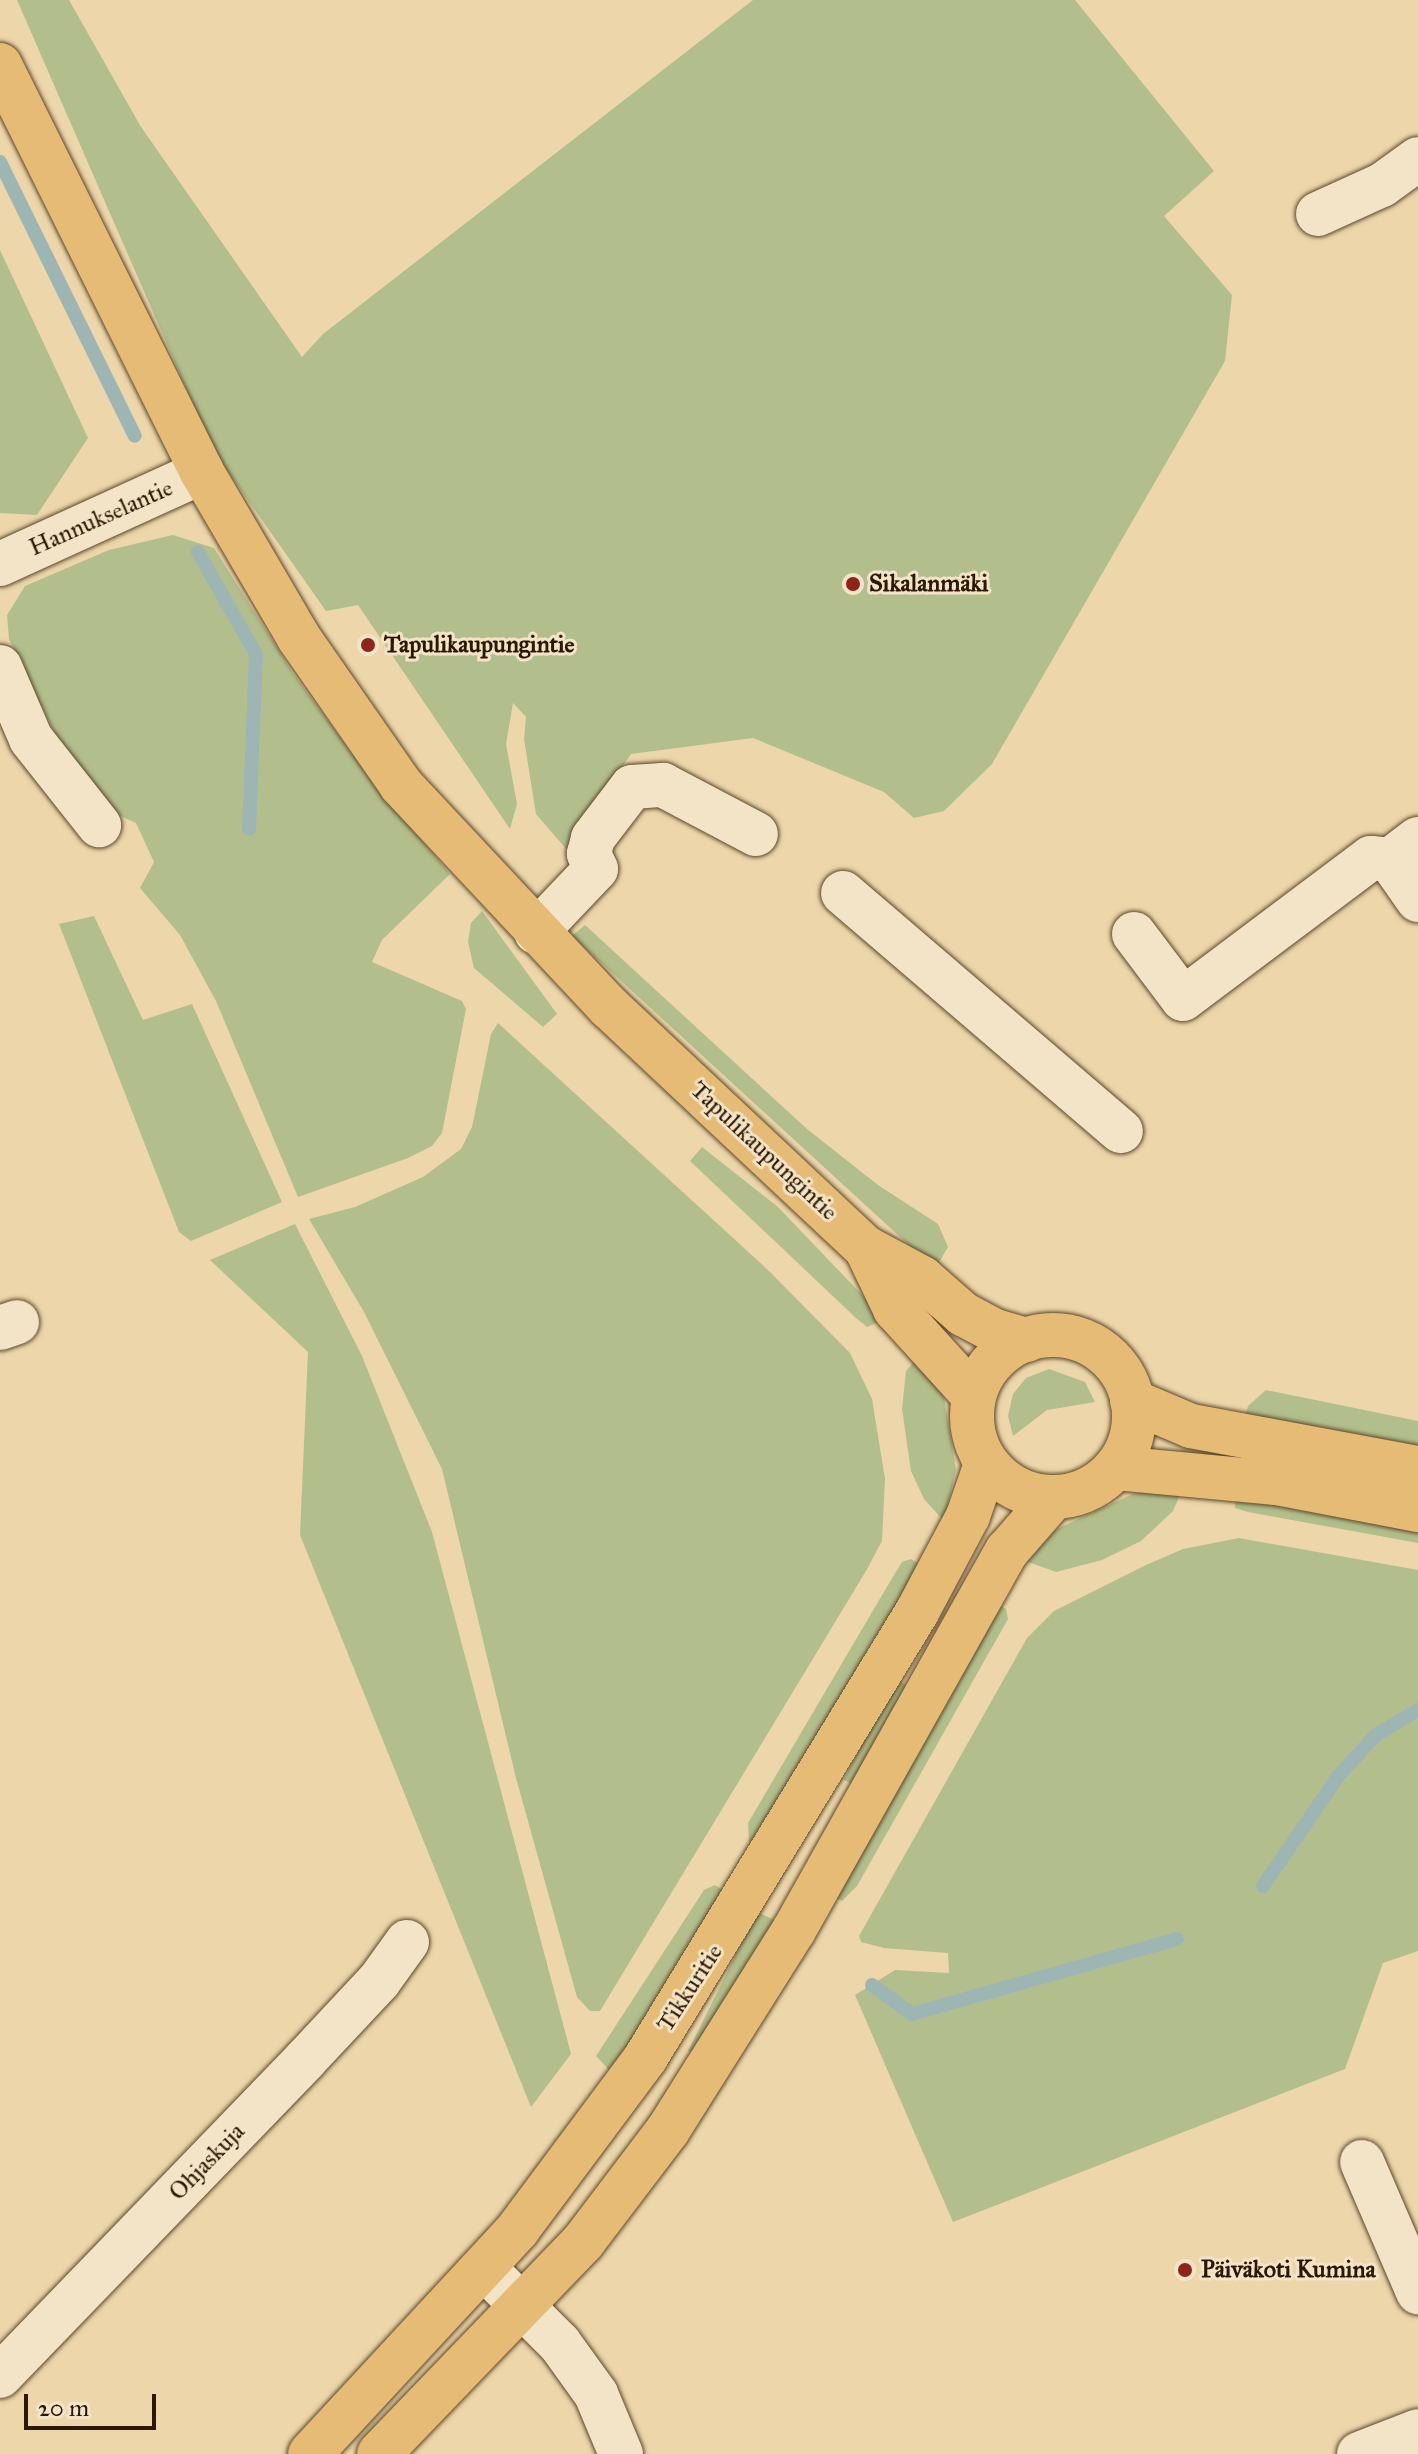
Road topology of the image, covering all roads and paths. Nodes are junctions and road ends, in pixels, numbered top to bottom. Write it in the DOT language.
graph roads {
  1 [pos="0,65"];
  2 [pos="1418,159"];
  3 [pos="1318,214"];
  4 [pos="202,472"];
  5 [pos="0,564"];
  6 [pos="0,667"];
  7 [pos="99,825"];
  8 [pos="756,834"];
  9 [pos="1404,850"];
  10 [pos="843,893"];
  11 [pos="1418,900"];
  12 [pos="536,932"];
  13 [pos="1134,934"];
  14 [pos="1121,1131"];
  15 [pos="866,1248"];
  16 [pos="1027,1340"];
  17 [pos="972,1394"];
  18 [pos="1132,1401"];
  19 [pos="986,1464"];
  20 [pos="1116,1468"];
  21 [pos="1418,1468"];
  22 [pos="1053,1498"];
  23 [pos="1418,1510"];
  24 [pos="407,1942"];
  25 [pos="1362,2162"];
  26 [pos="484,2268"];
  27 [pos="1418,2292"];
  28 [pos="525,2304"];
  29 [pos="0,2376"];
  30 [pos="1418,2431"];
  31 [pos="310,2454"];
  32 [pos="379,2454"];
  33 [pos="621,2454"];
  34 [pos="1359,2454"];
  1 -- 4 [label="main road, Tapulikaupungintie"];
  2 -- 3 [label="street"];
  4 -- 5 [label="street, Hannukselantie"];
  4 -- 12 [label="main road, Tapulikaupungintie"];
  6 -- 7 [label="street"];
  8 -- 12 [label="street"];
  9 -- 11 [label="street"];
  9 -- 13 [label="street"];
  10 -- 14 [label="street"];
  12 -- 15 [label="main road, Tapulikaupungintie"];
  15 -- 16 [label="main road, Tapulikaupungintie"];
  15 -- 17 [label="main road, Tapulikaupungintie"];
  16 -- 17 [label="main road"];
  16 -- 18 [label="main road"];
  17 -- 19 [label="main road"];
  18 -- 20 [label="main road"];
  18 -- 21 [label="main road"];
  19 -- 22 [label="main road"];
  19 -- 26 [label="main road, Tikkuritie"];
  20 -- 22 [label="main road"];
  20 -- 23 [label="main road"];
  22 -- 28 [label="main road"];
  24 -- 29 [label="street, Ohjaskuja"];
  25 -- 27 [label="street"];
  26 -- 28 [label="street"];
  26 -- 31 [label="main road, Tikkuritie"];
  28 -- 32 [label="main road"];
  28 -- 33 [label="street"];
  30 -- 34 [label="street"];
}
